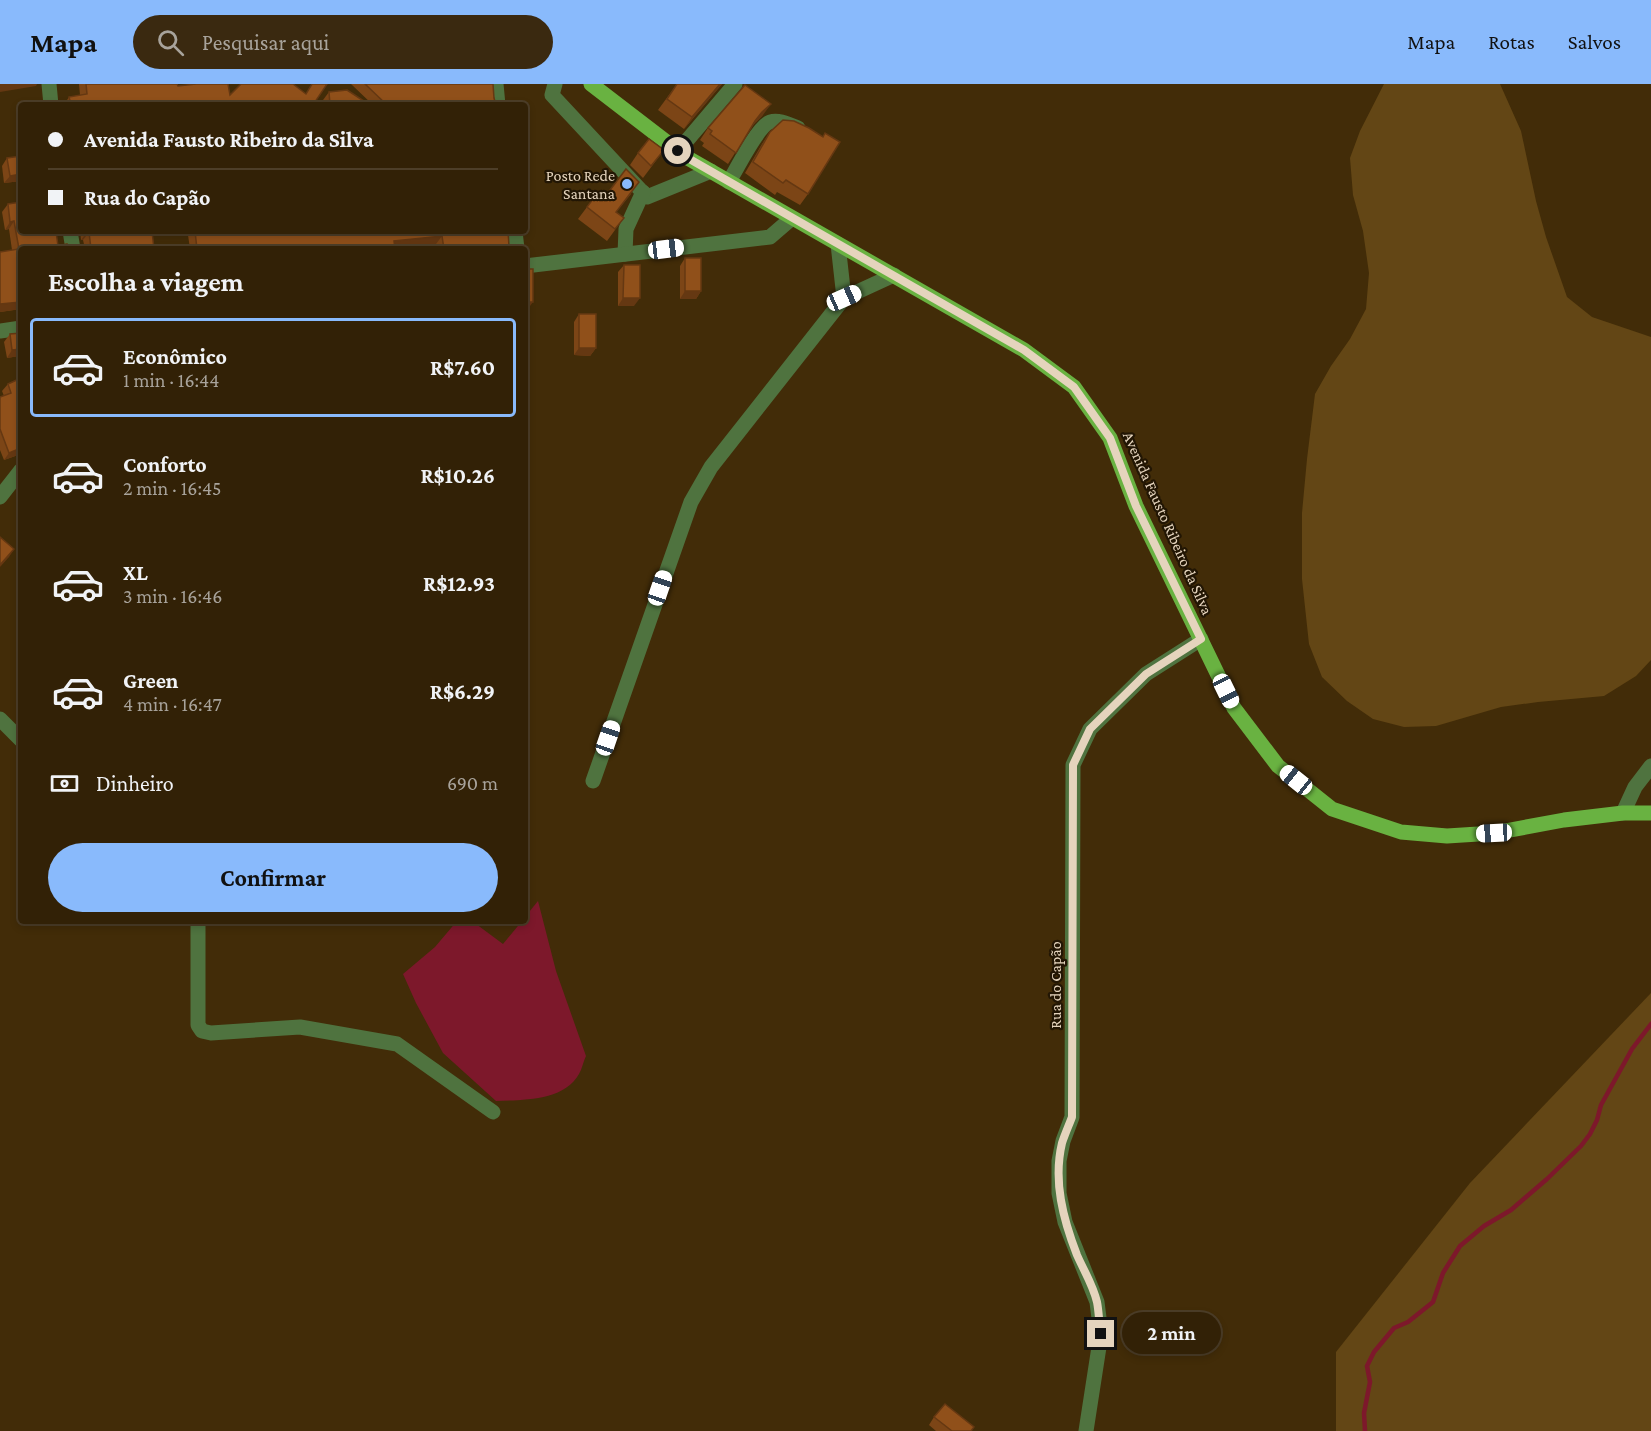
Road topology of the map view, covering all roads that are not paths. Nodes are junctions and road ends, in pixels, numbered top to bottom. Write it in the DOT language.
graph roads {
  1 [pos="49,84"];
  2 [pos="496,84"];
  3 [pos="555,84"];
  4 [pos="735,84"];
  5 [pos="594,85"];
  6 [pos="51,102"];
  7 [pos="498,102"];
  8 [pos="804,130"];
  9 [pos="678,151"];
  10 [pos="711,171"];
  11 [pos="729,182"];
  12 [pos="642,192"];
  13 [pos="792,218"];
  14 [pos="838,244"];
  15 [pos="625,254"];
  16 [pos="528,266"];
  17 [pos="894,275"];
  18 [pos="844,298"];
  19 [pos="18,328"];
  20 [pos="0,331"];
  21 [pos="18,474"];
  22 [pos="0,496"];
  23 [pos="1201,639"];
  24 [pos="0,719"];
  25 [pos="18,737"];
  26 [pos="1651,766"];
  27 [pos="593,781"];
  28 [pos="1623,813"];
  29 [pos="1651,813"];
  30 [pos="198,924"];
  31 [pos="493,1112"];
  32 [pos="1086,1431"];
  1 -- 6 [label="street"];
  2 -- 7 [label="street"];
  3 -- 12 [label="street"];
  4 -- 9 [label="street"];
  5 -- 9 [label="main road, Avenida Fausto Ribeiro da Silva"];
  8 -- 11 [label="street"];
  9 -- 10 [label="main road, Avenida Fausto Ribeiro da Silva"];
  10 -- 11 [label="main road, Avenida Fausto Ribeiro da Silva"];
  10 -- 12 [label="street"];
  11 -- 13 [label="main road, Avenida Fausto Ribeiro da Silva"];
  12 -- 15 [label="street"];
  13 -- 14 [label="main road, Avenida Fausto Ribeiro da Silva"];
  13 -- 15 [label="street"];
  14 -- 17 [label="main road, Avenida Fausto Ribeiro da Silva"];
  14 -- 18 [label="street"];
  15 -- 16 [label="street"];
  17 -- 18 [label="street"];
  17 -- 23 [label="main road, Avenida Fausto Ribeiro da Silva"];
  18 -- 27 [label="street"];
  19 -- 20 [label="street"];
  21 -- 22 [label="street"];
  23 -- 28 [label="main road, Avenida Fausto Ribeiro da Silva"];
  23 -- 32 [label="street, Rua do Capão"];
  24 -- 25 [label="street"];
  26 -- 28 [label="street"];
  28 -- 29 [label="main road, Avenida Fausto Ribeiro da Silva"];
  30 -- 31 [label="street"];
}
